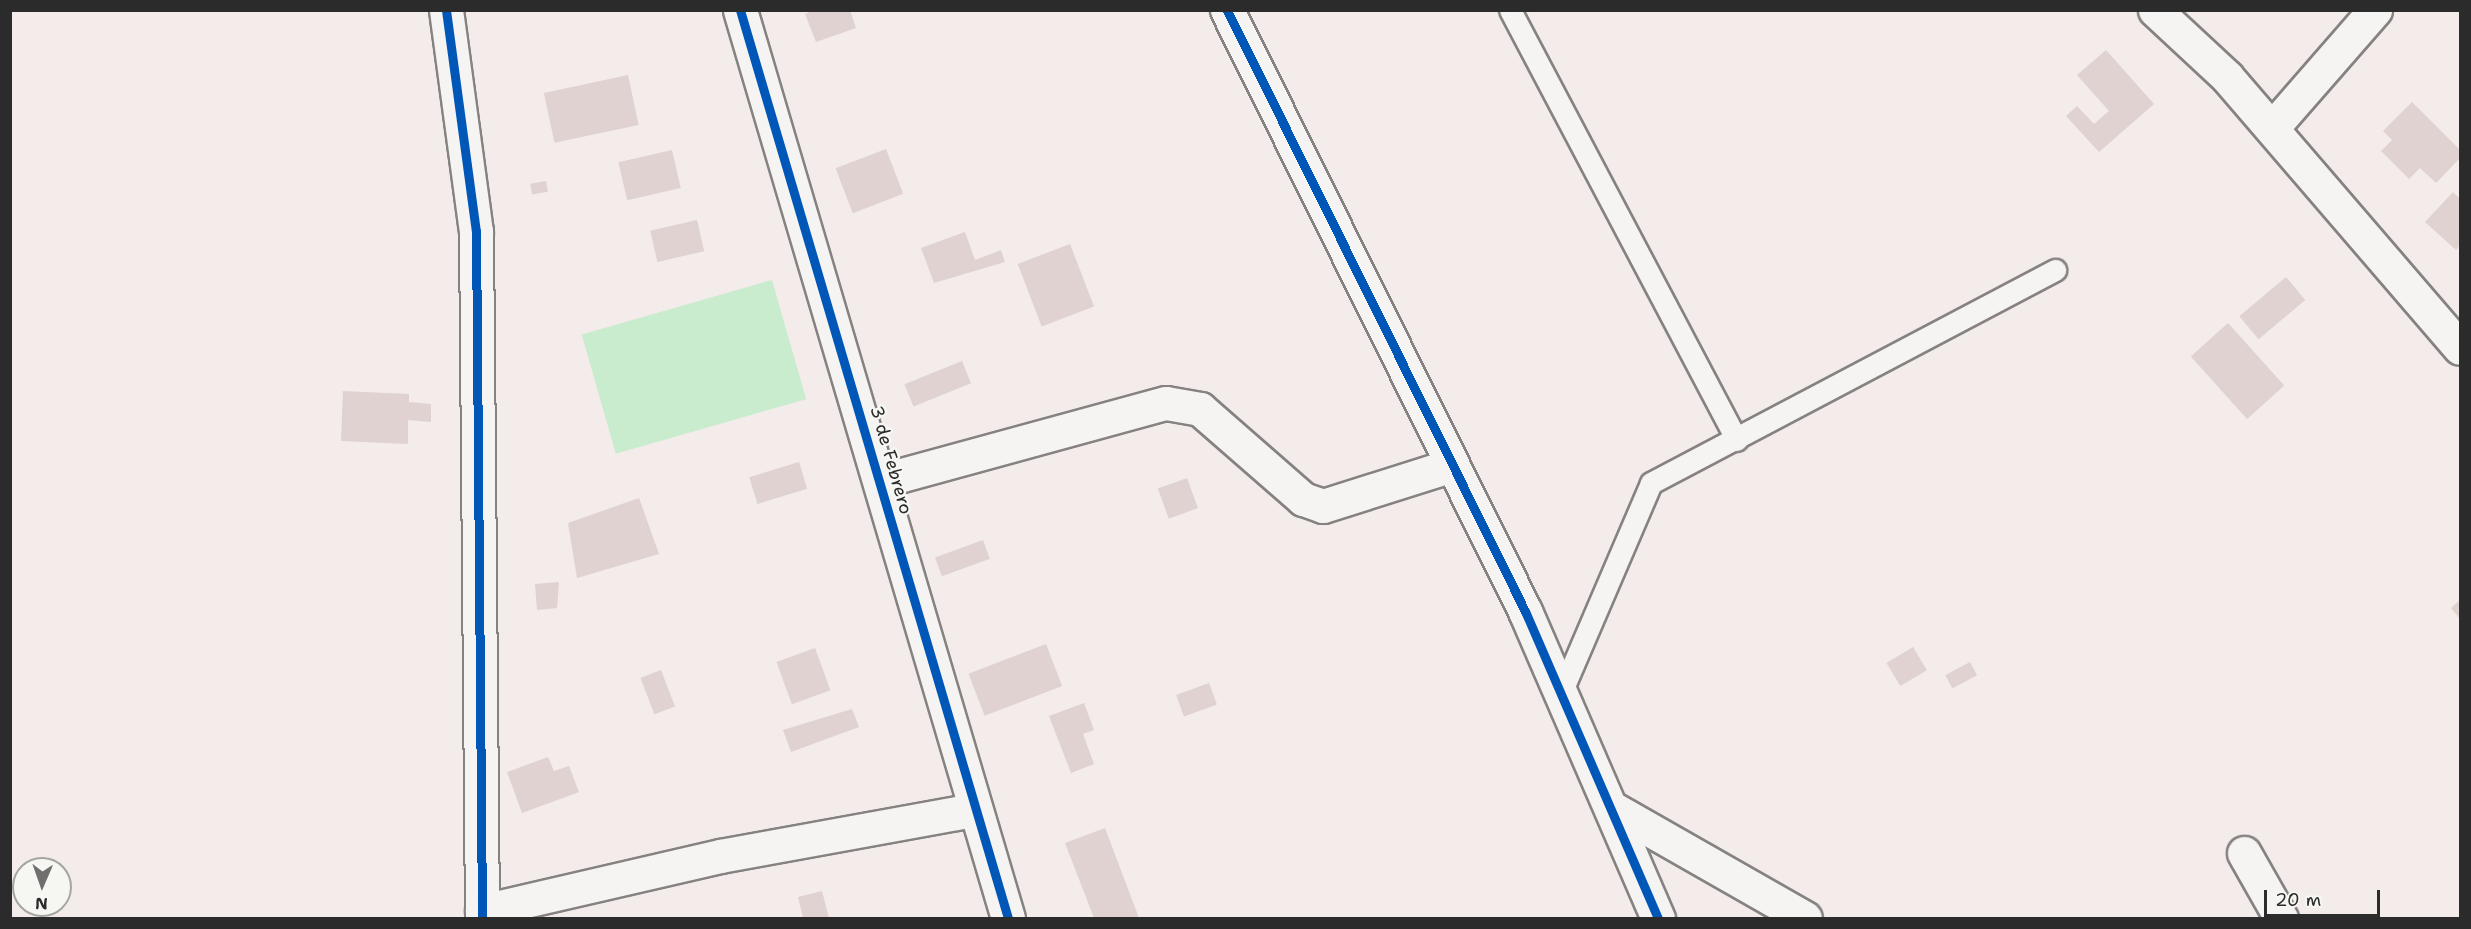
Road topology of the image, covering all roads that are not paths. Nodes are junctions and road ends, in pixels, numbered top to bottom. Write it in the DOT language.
graph roads {
  1 [pos="446,10"];
  2 [pos="740,10"];
  3 [pos="1227,10"];
  4 [pos="1510,10"];
  5 [pos="2155,10"];
  6 [pos="2375,10"];
  7 [pos="2272,128"];
  8 [pos="2055,270"];
  9 [pos="2460,348"];
  10 [pos="1737,440"];
  11 [pos="1452,465"];
  12 [pos="880,481"];
  13 [pos="1561,693"];
  14 [pos="1612,808"];
  15 [pos="974,810"];
  16 [pos="2244,853"];
  17 [pos="482,915"];
  18 [pos="1008,918"];
  19 [pos="1658,918"];
  20 [pos="1805,918"];
  21 [pos="2280,918"];
  1 -- 17 [label="street"];
  2 -- 12 [label="street, 3 de Febrero"];
  3 -- 11 [label="street"];
  4 -- 10 [label="lane"];
  5 -- 7 [label="street"];
  6 -- 7 [label="street"];
  7 -- 9 [label="street"];
  8 -- 10 [label="lane"];
  10 -- 13 [label="lane"];
  11 -- 12 [label="street"];
  11 -- 13 [label="street"];
  12 -- 15 [label="street, 3 de Febrero"];
  13 -- 14 [label="street"];
  14 -- 19 [label="street"];
  14 -- 20 [label="street"];
  15 -- 17 [label="street"];
  15 -- 18 [label="street, 3 de Febrero"];
  16 -- 21 [label="street"];
}
